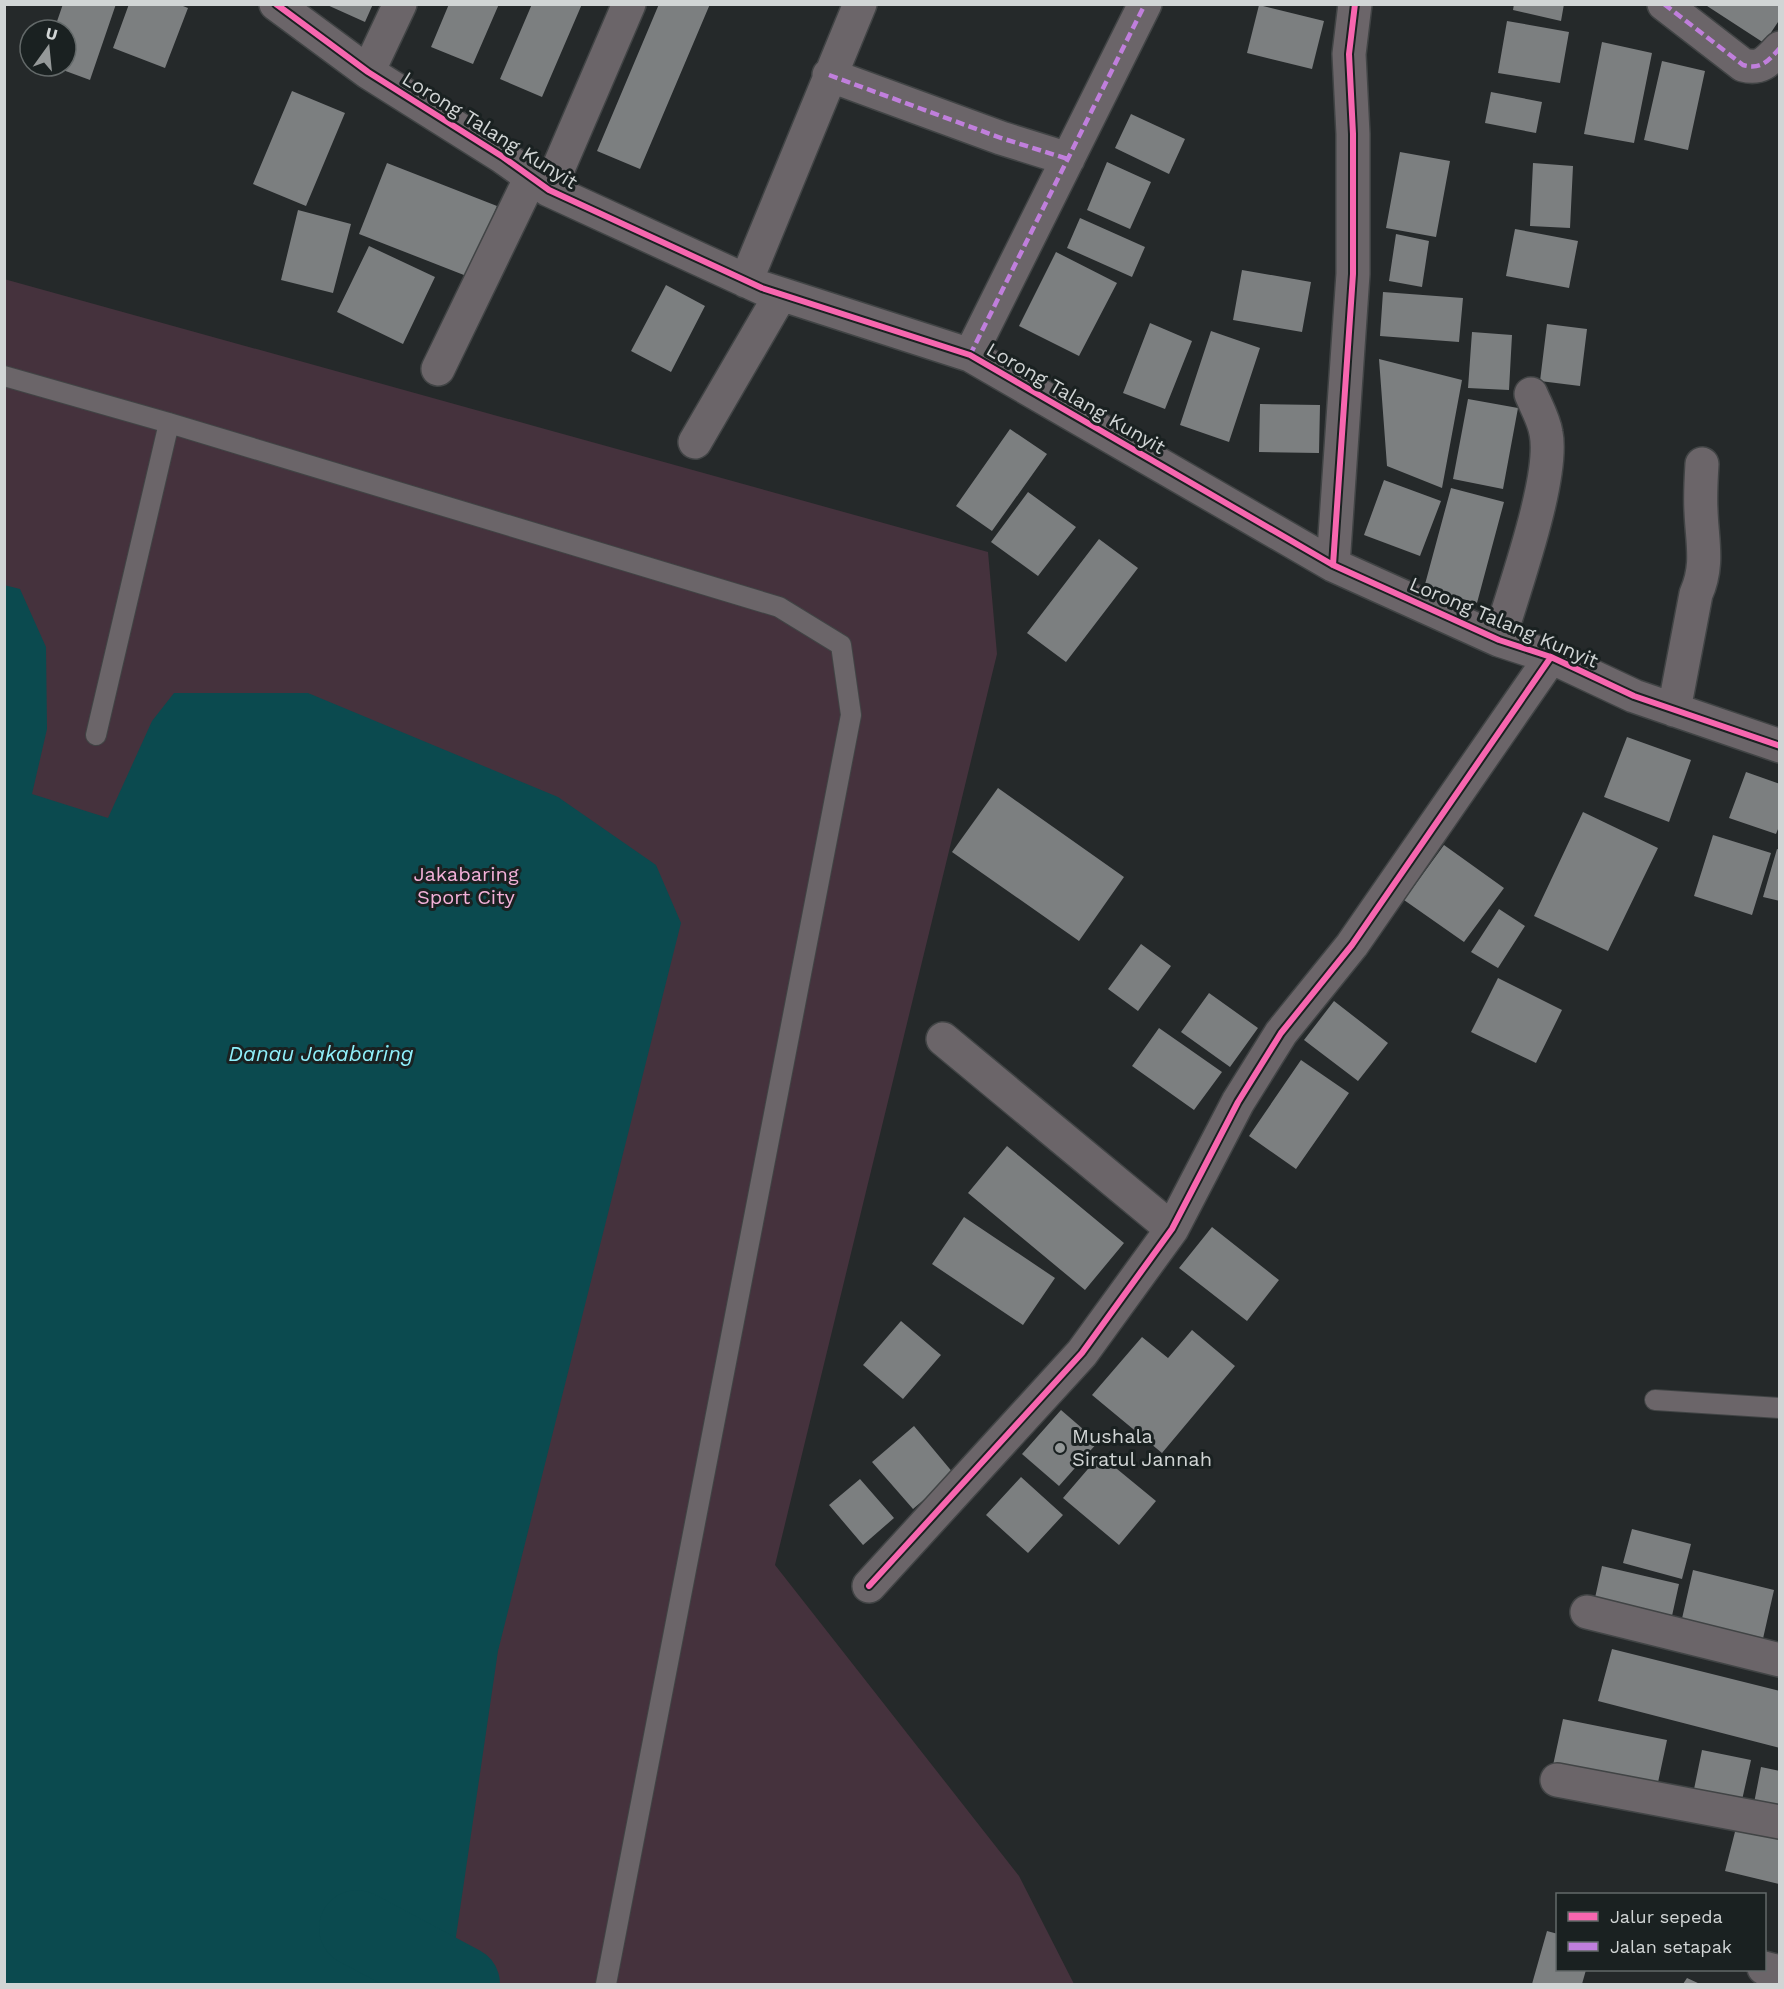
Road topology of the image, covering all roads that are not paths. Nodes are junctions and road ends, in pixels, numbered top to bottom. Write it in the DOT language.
graph roads {
  1 [pos="276,4"];
  2 [pos="400,4"];
  3 [pos="629,4"];
  4 [pos="860,4"];
  5 [pos="1145,4"];
  6 [pos="1354,4"];
  7 [pos="1664,4"];
  8 [pos="1779,48"];
  9 [pos="368,72"];
  10 [pos="829,75"];
  11 [pos="1068,159"];
  12 [pos="540,184"];
  13 [pos="746,281"];
  14 [pos="781,294"];
  15 [pos="970,355"];
  16 [pos="438,369"];
  17 [pos="4,376"];
  18 [pos="1531,394"];
  19 [pos="170,423"];
  20 [pos="695,442"];
  21 [pos="1702,464"];
  22 [pos="1333,565"];
  23 [pos="1499,640"];
  24 [pos="1551,657"];
  25 [pos="1674,710"];
  26 [pos="96,735"];
  27 [pos="1779,746"];
  28 [pos="943,1039"];
  29 [pos="1172,1229"];
  30 [pos="1656,1400"];
  31 [pos="1779,1408"];
  32 [pos="869,1586"];
  33 [pos="1587,1612"];
  34 [pos="1779,1660"];
  35 [pos="1557,1780"];
  36 [pos="1779,1822"];
  37 [pos="606,1984"];
  1 -- 9 [label="street, Lorong Talang Kunyit"];
  2 -- 9 [label="street"];
  3 -- 12 [label="street"];
  4 -- 10 [label="street"];
  5 -- 11 [label="street"];
  6 -- 22 [label="street"];
  7 -- 8 [label="street"];
  9 -- 12 [label="street, Lorong Talang Kunyit"];
  10 -- 11 [label="street"];
  10 -- 13 [label="street"];
  11 -- 15 [label="street"];
  12 -- 13 [label="street, Lorong Talang Kunyit"];
  12 -- 16 [label="street"];
  13 -- 14 [label="street, Lorong Talang Kunyit"];
  14 -- 15 [label="street, Lorong Talang Kunyit"];
  14 -- 20 [label="street"];
  15 -- 22 [label="street, Lorong Talang Kunyit"];
  17 -- 19 [label="lane"];
  18 -- 23 [label="street"];
  19 -- 26 [label="lane"];
  19 -- 37 [label="lane"];
  21 -- 25 [label="street"];
  22 -- 23 [label="street, Lorong Talang Kunyit"];
  23 -- 24 [label="street, Lorong Talang Kunyit"];
  24 -- 25 [label="street, Lorong Talang Kunyit"];
  24 -- 29 [label="street"];
  25 -- 27 [label="street, Lorong Talang Kunyit"];
  28 -- 29 [label="street"];
  29 -- 32 [label="street"];
  30 -- 31 [label="lane"];
  33 -- 34 [label="street"];
  35 -- 36 [label="street"];
}
